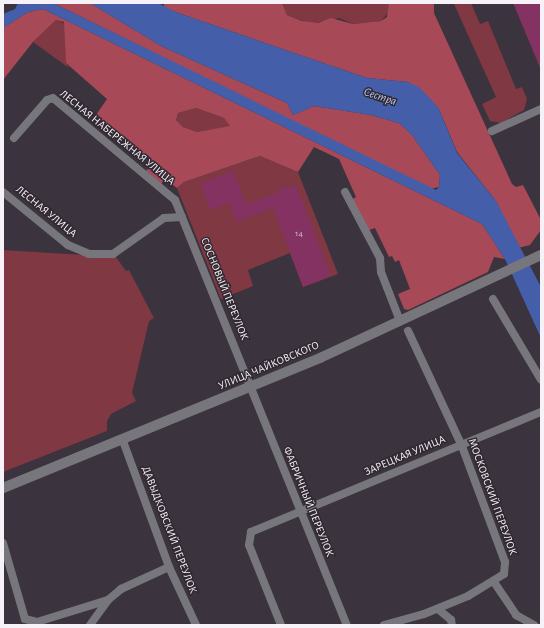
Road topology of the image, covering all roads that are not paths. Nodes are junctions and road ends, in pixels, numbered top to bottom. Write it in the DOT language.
graph roads {
  1 [pos="541,109"];
  2 [pos="492,131"];
  3 [pos="14,138"];
  4 [pos="3,192"];
  5 [pos="345,192"];
  6 [pos="175,200"];
  7 [pos="182,217"];
  8 [pos="540,256"];
  9 [pos="492,299"];
  10 [pos="400,321"];
  11 [pos="408,331"];
  12 [pos="541,380"];
  13 [pos="252,386"];
  14 [pos="541,412"];
  15 [pos="123,441"];
  16 [pos="461,444"];
  17 [pos="3,488"];
  18 [pos="300,510"];
  19 [pos="3,543"];
  20 [pos="169,567"];
  21 [pos="494,582"];
  22 [pos="108,600"];
  23 [pos="438,609"];
  24 [pos="90,625"];
  25 [pos="196,625"];
  26 [pos="281,625"];
  27 [pos="347,625"];
  28 [pos="384,625"];
  29 [pos="452,625"];
  30 [pos="534,625"];
  1 -- 2 [label="street"];
  3 -- 6 [label="street, ЛЕСНАЯ НАБЕРЕЖНАЯ УЛИЦА"];
  4 -- 7 [label="street, ЛЕСНАЯ УЛИЦА"];
  5 -- 10 [label="street"];
  6 -- 7 [label="street, СОСНОВЫЙ ПЕРЕУЛОК"];
  7 -- 13 [label="street, СОСНОВЫЙ ПЕРЕУЛОК"];
  8 -- 10 [label="street, УЛИЦА ЧАЙКОВСКОГО"];
  9 -- 12 [label="street"];
  10 -- 13 [label="street, УЛИЦА ЧАЙКОВСКОГО"];
  11 -- 16 [label="street, МОСКОВСКИЙ ПЕРЕУЛОК"];
  13 -- 15 [label="street, УЛИЦА ЧАЙКОВСКОГО"];
  13 -- 18 [label="street, ФАБРИЧНЫЙ ПЕРЕУЛОК"];
  14 -- 16 [label="street, ЗАРЕЦКАЯ УЛИЦА"];
  15 -- 17 [label="street, УЛИЦА ЧАЙКОВСКОГО"];
  15 -- 20 [label="street, ДАВЫДКОВСКИЙ ПЕРЕУЛОК"];
  16 -- 18 [label="street, ЗАРЕЦКАЯ УЛИЦА"];
  16 -- 21 [label="street, МОСКОВСКИЙ ПЕРЕУЛОК"];
  18 -- 26 [label="street, ЗАРЕЦКАЯ УЛИЦА"];
  18 -- 27 [label="street, ФАБРИЧНЫЙ ПЕРЕУЛОК"];
  19 -- 22 [label="street"];
  20 -- 22 [label="street"];
  20 -- 25 [label="street, ДАВЫДКОВСКИЙ ПЕРЕУЛОК"];
  21 -- 23 [label="street, МОСКОВСКИЙ ПЕРЕУЛОК"];
  21 -- 30 [label="street"];
  22 -- 24 [label="street"];
  23 -- 28 [label="street, МОСКОВСКИЙ ПЕРЕУЛОК"];
  23 -- 29 [label="street"];
}
